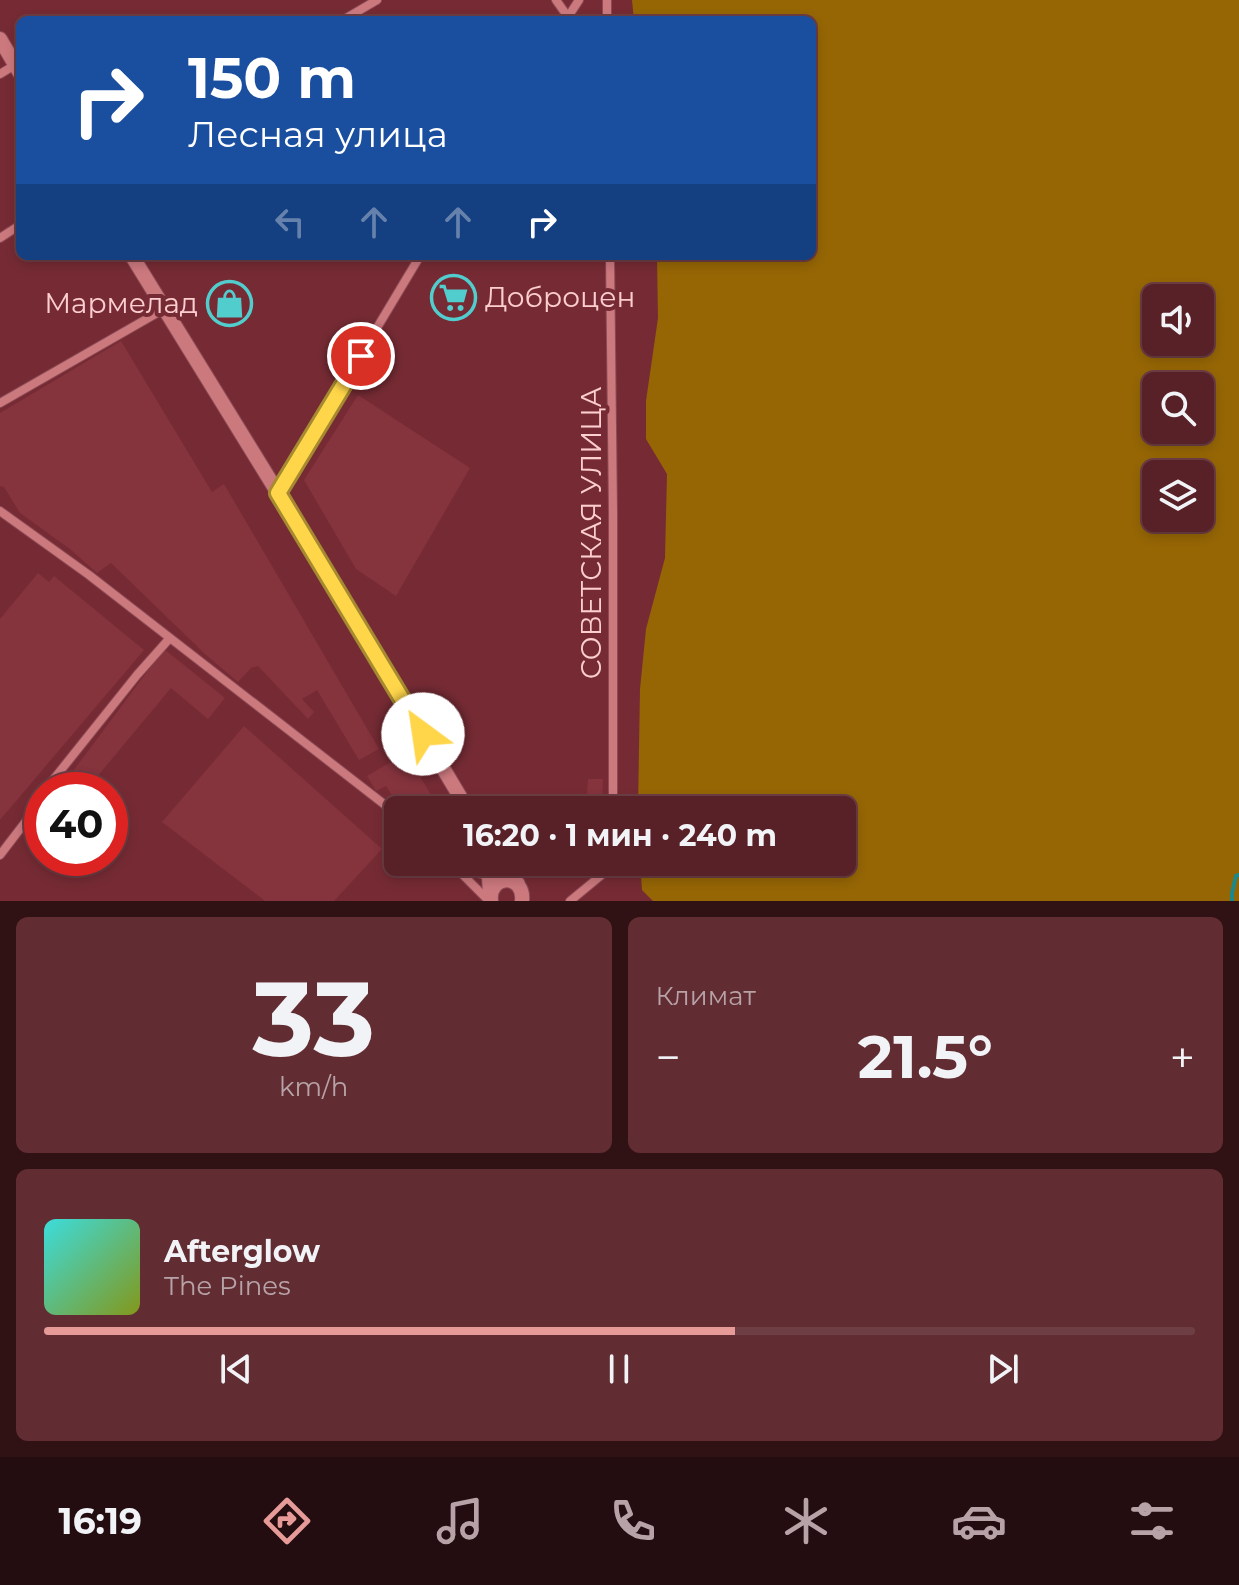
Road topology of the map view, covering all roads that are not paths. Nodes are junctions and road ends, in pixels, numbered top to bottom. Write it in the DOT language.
graph roads {
  1 [pos="377,0"];
  2 [pos="350,16"];
  3 [pos="0,39"];
  4 [pos="16,66"];
  5 [pos="134,260"];
  6 [pos="418,260"];
  7 [pos="610,260"];
  8 [pos="164,309"];
  9 [pos="0,403"];
  10 [pos="278,493"];
  11 [pos="0,511"];
  12 [pos="169,639"];
  13 [pos="60,772"];
  14 [pos="460,796"];
  15 [pos="613,796"];
  16 [pos="384,804"];
  17 [pos="24,824"];
  18 [pos="0,855"];
  19 [pos="465,876"];
  20 [pos="495,876"];
  21 [pos="500,876"];
  22 [pos="511,876"];
  23 [pos="601,876"];
  24 [pos="524,897"];
  25 [pos="490,900"];
  26 [pos="570,901"];
  1 -- 2 [label="street"];
  3 -- 4 [label="street"];
  5 -- 8 [label="street"];
  6 -- 10 [label="street"];
  7 -- 15 [label="street, СОВЕТСКАЯ УЛИЦА"];
  8 -- 9 [label="street"];
  8 -- 10 [label="street"];
  10 -- 14 [label="street"];
  11 -- 12 [label="street"];
  12 -- 13 [label="street"];
  12 -- 16 [label="street"];
  17 -- 18 [label="street"];
  19 -- 25 [label="street"];
  20 -- 25 [label="street"];
  21 -- 24 [label="street"];
  22 -- 24 [label="street"];
  23 -- 26 [label="street"];
}
